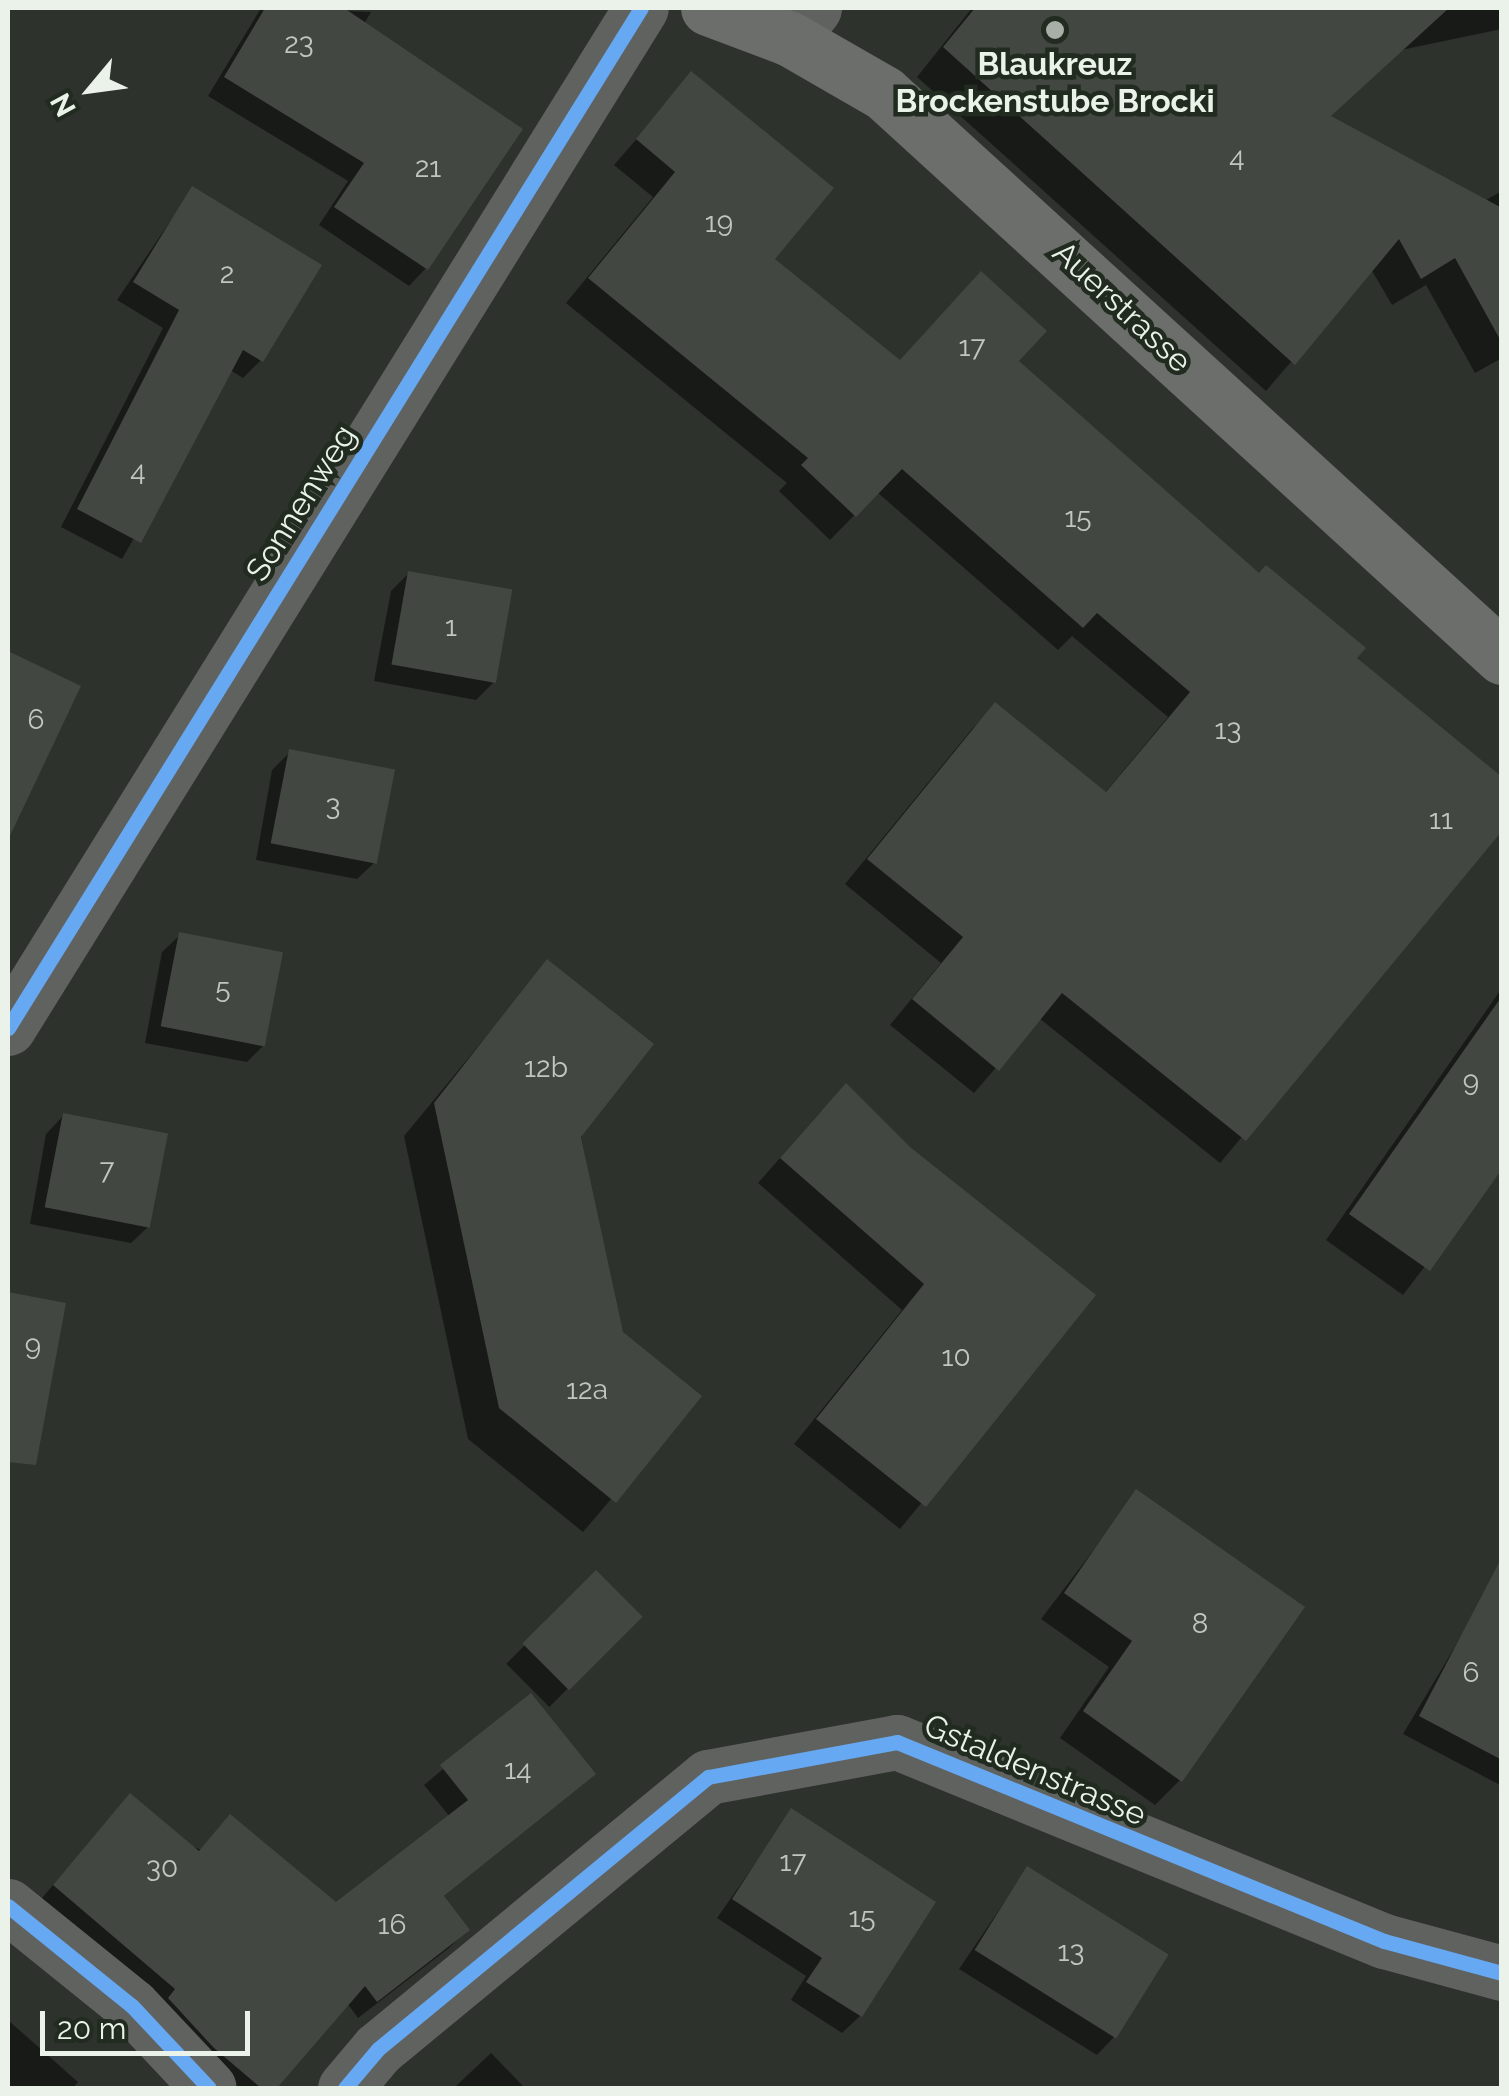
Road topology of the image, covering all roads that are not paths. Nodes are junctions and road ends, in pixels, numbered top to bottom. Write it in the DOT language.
graph roads {
  1 [pos="642,8"];
  2 [pos="708,8"];
  3 [pos="802,23"];
  4 [pos="1502,656"];
  5 [pos="8,1028"];
  6 [pos="8,1906"];
  7 [pos="1502,1973"];
  8 [pos="209,2088"];
  9 [pos="345,2088"];
  1 -- 5 [label="street, Sonnenweg"];
  2 -- 3 [label="main road, Auerstrasse"];
  3 -- 4 [label="main road, Auerstrasse"];
  6 -- 8 [label="street"];
  7 -- 9 [label="street, Gstaldenstrasse"];
}
